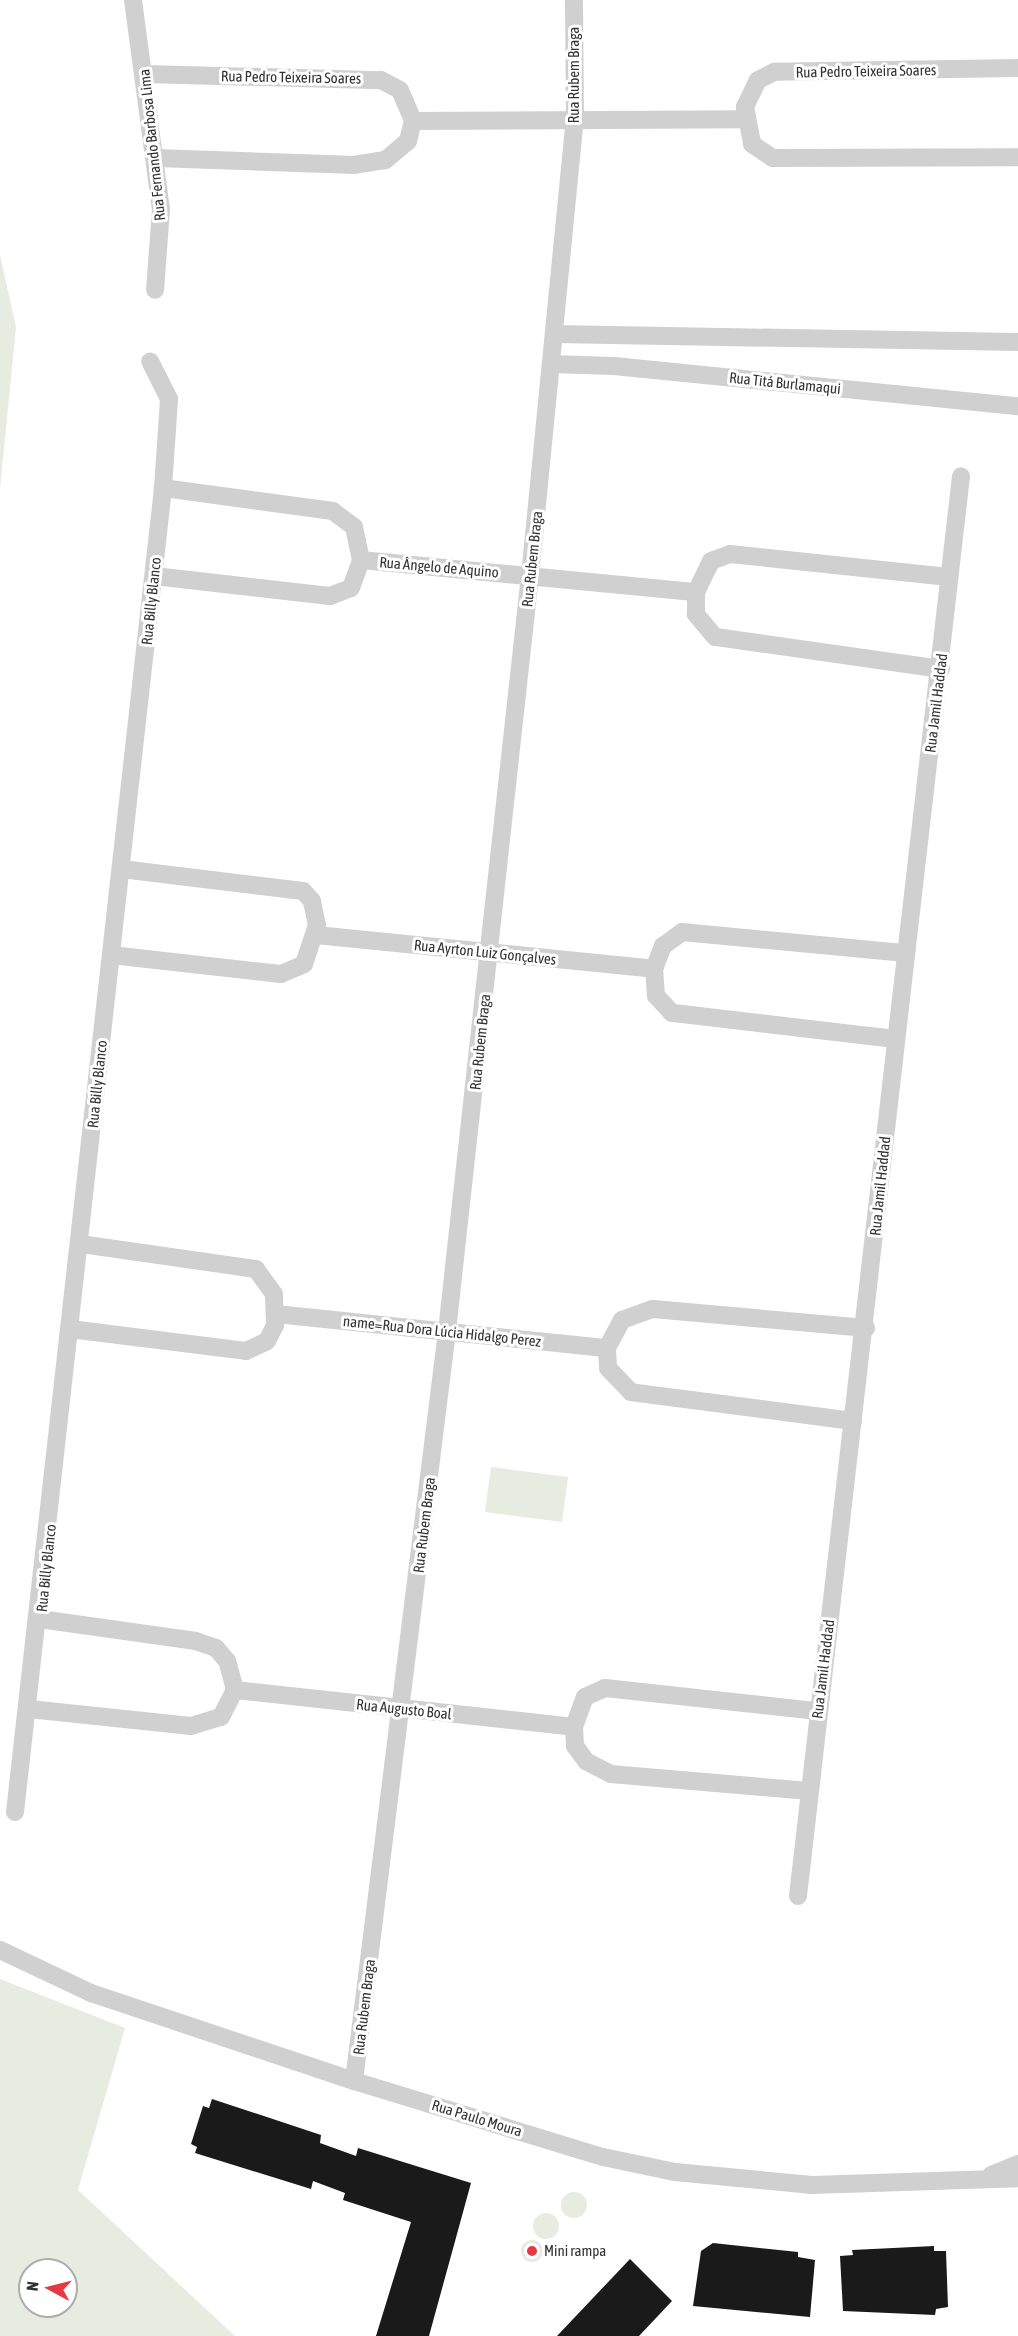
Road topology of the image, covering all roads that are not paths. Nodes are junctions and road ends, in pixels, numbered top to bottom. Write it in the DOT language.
graph roads {
  1 [pos="133,0"];
  2 [pos="574,0"];
  3 [pos="1018,68"];
  4 [pos="145,74"];
  5 [pos="574,118"];
  6 [pos="746,119"];
  7 [pos="413,121"];
  8 [pos="1018,157"];
  9 [pos="156,158"];
  10 [pos="155,290"];
  11 [pos="555,334"];
  12 [pos="1018,342"];
  13 [pos="150,361"];
  14 [pos="552,364"];
  15 [pos="1018,406"];
  16 [pos="961,476"];
  17 [pos="163,488"];
  18 [pos="361,560"];
  19 [pos="154,576"];
  20 [pos="530,576"];
  21 [pos="949,578"];
  22 [pos="696,592"];
  23 [pos="940,669"];
  24 [pos="121,869"];
  25 [pos="316,934"];
  26 [pos="490,953"];
  27 [pos="903,953"];
  28 [pos="111,955"];
  29 [pos="654,969"];
  30 [pos="895,1040"];
  31 [pos="80,1244"];
  32 [pos="276,1314"];
  33 [pos="866,1328"];
  34 [pos="70,1329"];
  35 [pos="447,1331"];
  36 [pos="607,1347"];
  37 [pos="853,1422"];
  38 [pos="40,1619"];
  39 [pos="235,1690"];
  40 [pos="402,1708"];
  41 [pos="29,1709"];
  42 [pos="818,1712"];
  43 [pos="574,1727"];
  44 [pos="809,1791"];
  45 [pos="15,1812"];
  46 [pos="798,1896"];
  47 [pos="0,1950"];
  48 [pos="354,2081"];
  49 [pos="1018,2164"];
  50 [pos="1018,2178"];
  51 [pos="976,2181"];
  1 -- 4 [label="street, Rua Fernando Barbosa Lima"];
  2 -- 5 [label="street, Rua Rubem Braga"];
  3 -- 6 [label="street, Rua Pedro Teixeira Soares"];
  4 -- 7 [label="street, Rua Pedro Teixeira Soares"];
  4 -- 9 [label="street, Rua Fernando Barbosa Lima"];
  5 -- 6 [label="street"];
  5 -- 7 [label="street"];
  5 -- 11 [label="street, Rua Rubem Braga"];
  6 -- 8 [label="street, Rua Pedro Teixeira Soares"];
  7 -- 9 [label="street"];
  9 -- 10 [label="street, Rua Fernando Barbosa Lima"];
  11 -- 12 [label="street"];
  11 -- 14 [label="street, Rua Rubem Braga"];
  13 -- 17 [label="street, Rua Billy Blanco"];
  14 -- 15 [label="street, Rua Titá Burlamaqui"];
  14 -- 20 [label="street, Rua Rubem Braga"];
  16 -- 21 [label="street, Rua Jamil Haddad"];
  17 -- 18 [label="street, Rua Ângelo de Aquino"];
  17 -- 19 [label="street, Rua Billy Blanco"];
  18 -- 19 [label="street, Rua Ângelo de Aquino"];
  18 -- 20 [label="street, Rua Ângelo de Aquino"];
  19 -- 24 [label="street, Rua Billy Blanco"];
  20 -- 22 [label="street, Rua Ângelo de Aquino"];
  20 -- 26 [label="street, Rua Rubem Braga"];
  21 -- 22 [label="street"];
  21 -- 23 [label="street, Rua Jamil Haddad"];
  22 -- 23 [label="street"];
  23 -- 27 [label="street, Rua Jamil Haddad"];
  24 -- 25 [label="street"];
  24 -- 28 [label="street, Rua Billy Blanco"];
  25 -- 26 [label="street, Rua Ayrton Luiz Gonçalves"];
  25 -- 28 [label="street"];
  26 -- 29 [label="street, Rua Ayrton Luiz Gonçalves"];
  26 -- 35 [label="street, Rua Rubem Braga"];
  27 -- 29 [label="street"];
  27 -- 30 [label="street, Rua Jamil Haddad"];
  28 -- 31 [label="street, Rua Billy Blanco"];
  29 -- 30 [label="street"];
  30 -- 33 [label="street, Rua Jamil Haddad"];
  31 -- 32 [label="street"];
  31 -- 34 [label="street, Rua Billy Blanco"];
  32 -- 34 [label="street"];
  32 -- 35 [label="street, name=Rua Dora Lúcia Hidalgo Perez"];
  33 -- 36 [label="street"];
  33 -- 37 [label="street, Rua Jamil Haddad"];
  34 -- 38 [label="street, Rua Billy Blanco"];
  35 -- 36 [label="street, name=Rua Dora Lúcia Hidalgo Perez"];
  35 -- 40 [label="street, Rua Rubem Braga"];
  36 -- 37 [label="street"];
  37 -- 42 [label="street, Rua Jamil Haddad"];
  38 -- 39 [label="street"];
  38 -- 41 [label="street, Rua Billy Blanco"];
  39 -- 40 [label="street, Rua Augusto Boal"];
  39 -- 41 [label="street"];
  40 -- 43 [label="street, Rua Augusto Boal"];
  40 -- 48 [label="street, Rua Rubem Braga"];
  41 -- 45 [label="street, Rua Billy Blanco"];
  42 -- 43 [label="street"];
  42 -- 44 [label="street, Rua Jamil Haddad"];
  43 -- 44 [label="street"];
  44 -- 46 [label="street, Rua Jamil Haddad"];
  47 -- 48 [label="street, Rua Paulo Moura"];
  48 -- 51 [label="street, Rua Paulo Moura"];
  49 -- 51 [label="street, Rua Paulo Moura"];
  50 -- 51 [label="street, Rua Paulo Moura"];
}
